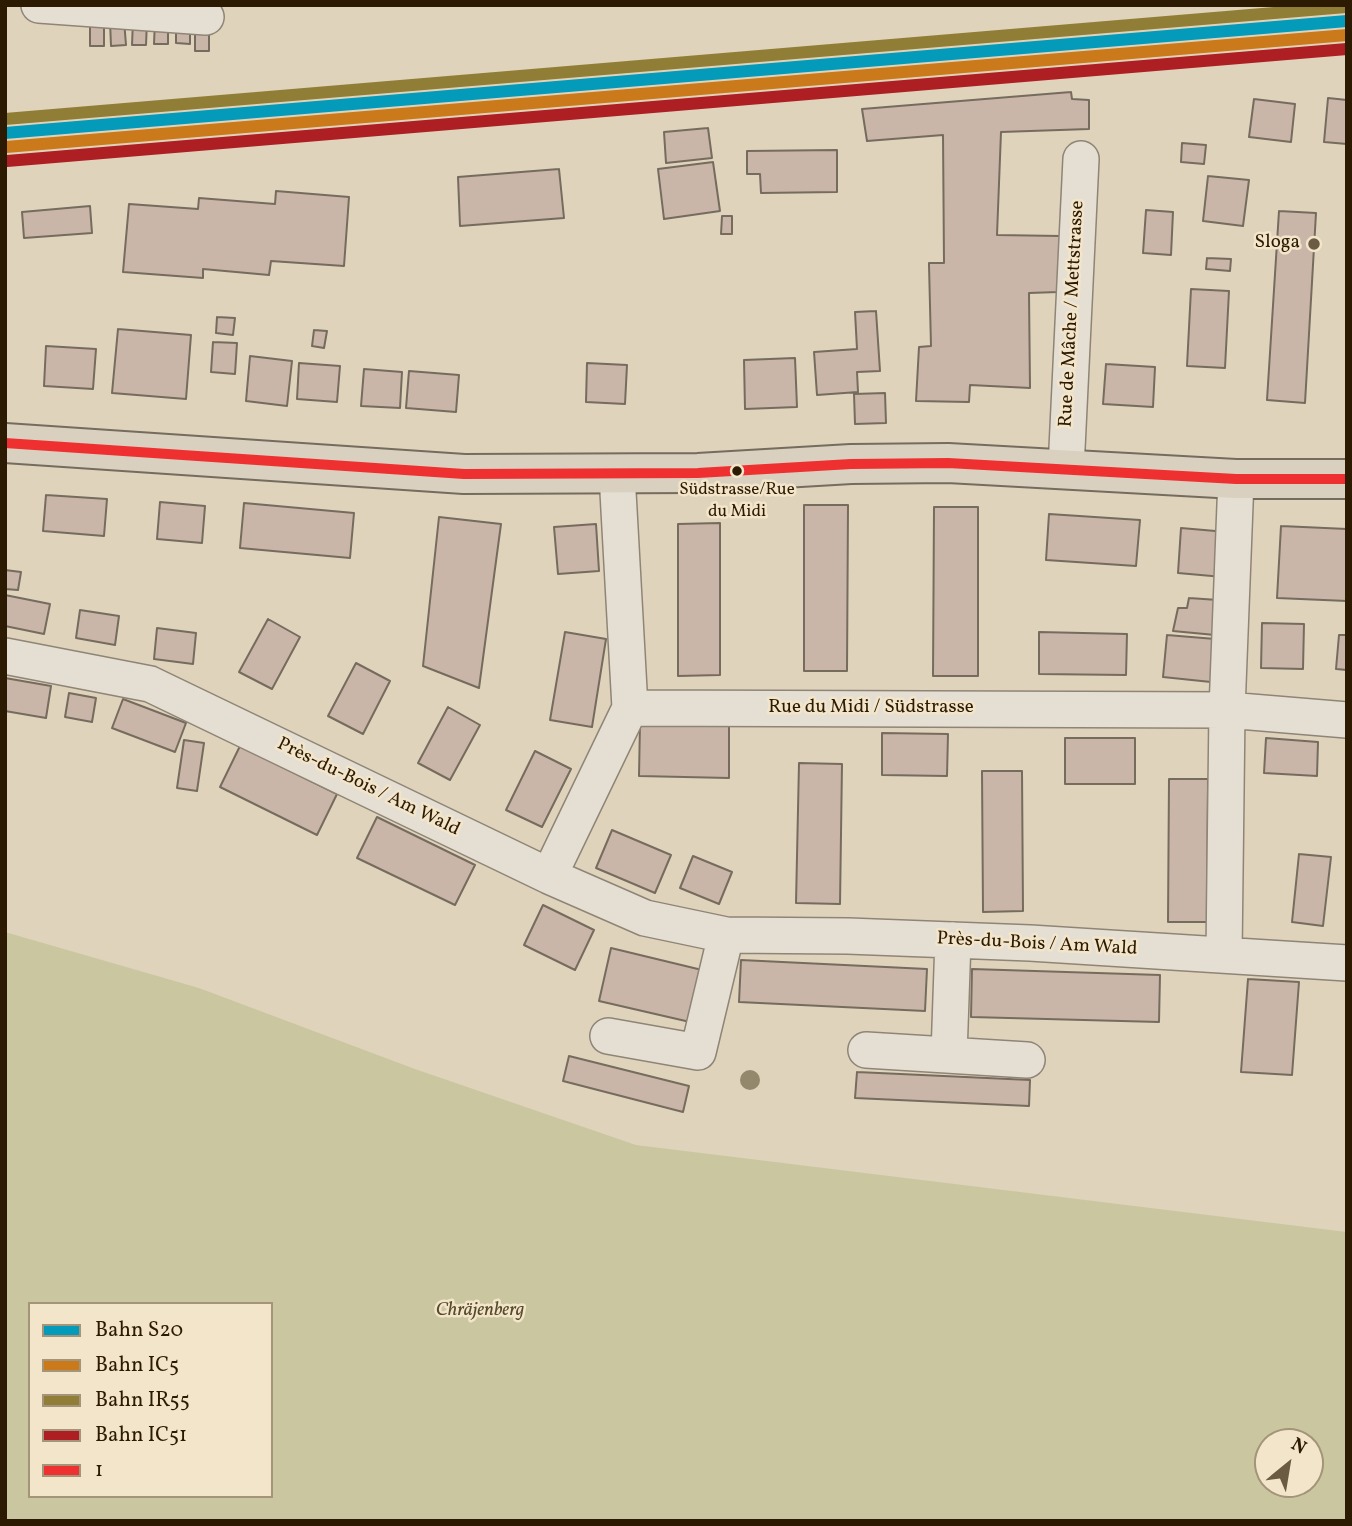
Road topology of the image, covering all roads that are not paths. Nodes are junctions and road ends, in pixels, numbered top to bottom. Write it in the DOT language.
graph roads {
  1 [pos="39,5"];
  2 [pos="206,17"];
  3 [pos="1081,159"];
  4 [pos="5,443"];
  5 [pos="1066,469"];
  6 [pos="617,474"];
  7 [pos="1236,479"];
  8 [pos="1347,479"];
  9 [pos="5,656"];
  10 [pos="630,709"];
  11 [pos="1227,710"];
  12 [pos="1347,720"];
  13 [pos="549,876"];
  14 [pos="726,935"];
  15 [pos="953,940"];
  16 [pos="1224,954"];
  17 [pos="1347,963"];
  18 [pos="608,1036"];
  19 [pos="866,1050"];
  20 [pos="949,1055"];
  21 [pos="1027,1060"];
  1 -- 2 [label="street"];
  3 -- 5 [label="street, Rue de Mâche / Mettstrasse"];
  4 -- 6 [label="main road"];
  5 -- 6 [label="main road"];
  5 -- 7 [label="main road"];
  6 -- 10 [label="street"];
  7 -- 8 [label="main road"];
  7 -- 11 [label="street"];
  9 -- 13 [label="street, Près-du-Bois / Am Wald"];
  10 -- 11 [label="street, Rue du Midi / Südstrasse"];
  10 -- 13 [label="street"];
  11 -- 12 [label="street, Rue du Midi / Südstrasse"];
  11 -- 16 [label="street"];
  13 -- 14 [label="street, Près-du-Bois / Am Wald"];
  14 -- 15 [label="street, Près-du-Bois / Am Wald"];
  14 -- 18 [label="street"];
  15 -- 16 [label="street, Près-du-Bois / Am Wald"];
  15 -- 20 [label="street"];
  16 -- 17 [label="street, Près-du-Bois / Am Wald"];
  19 -- 20 [label="street"];
  20 -- 21 [label="street"];
}
